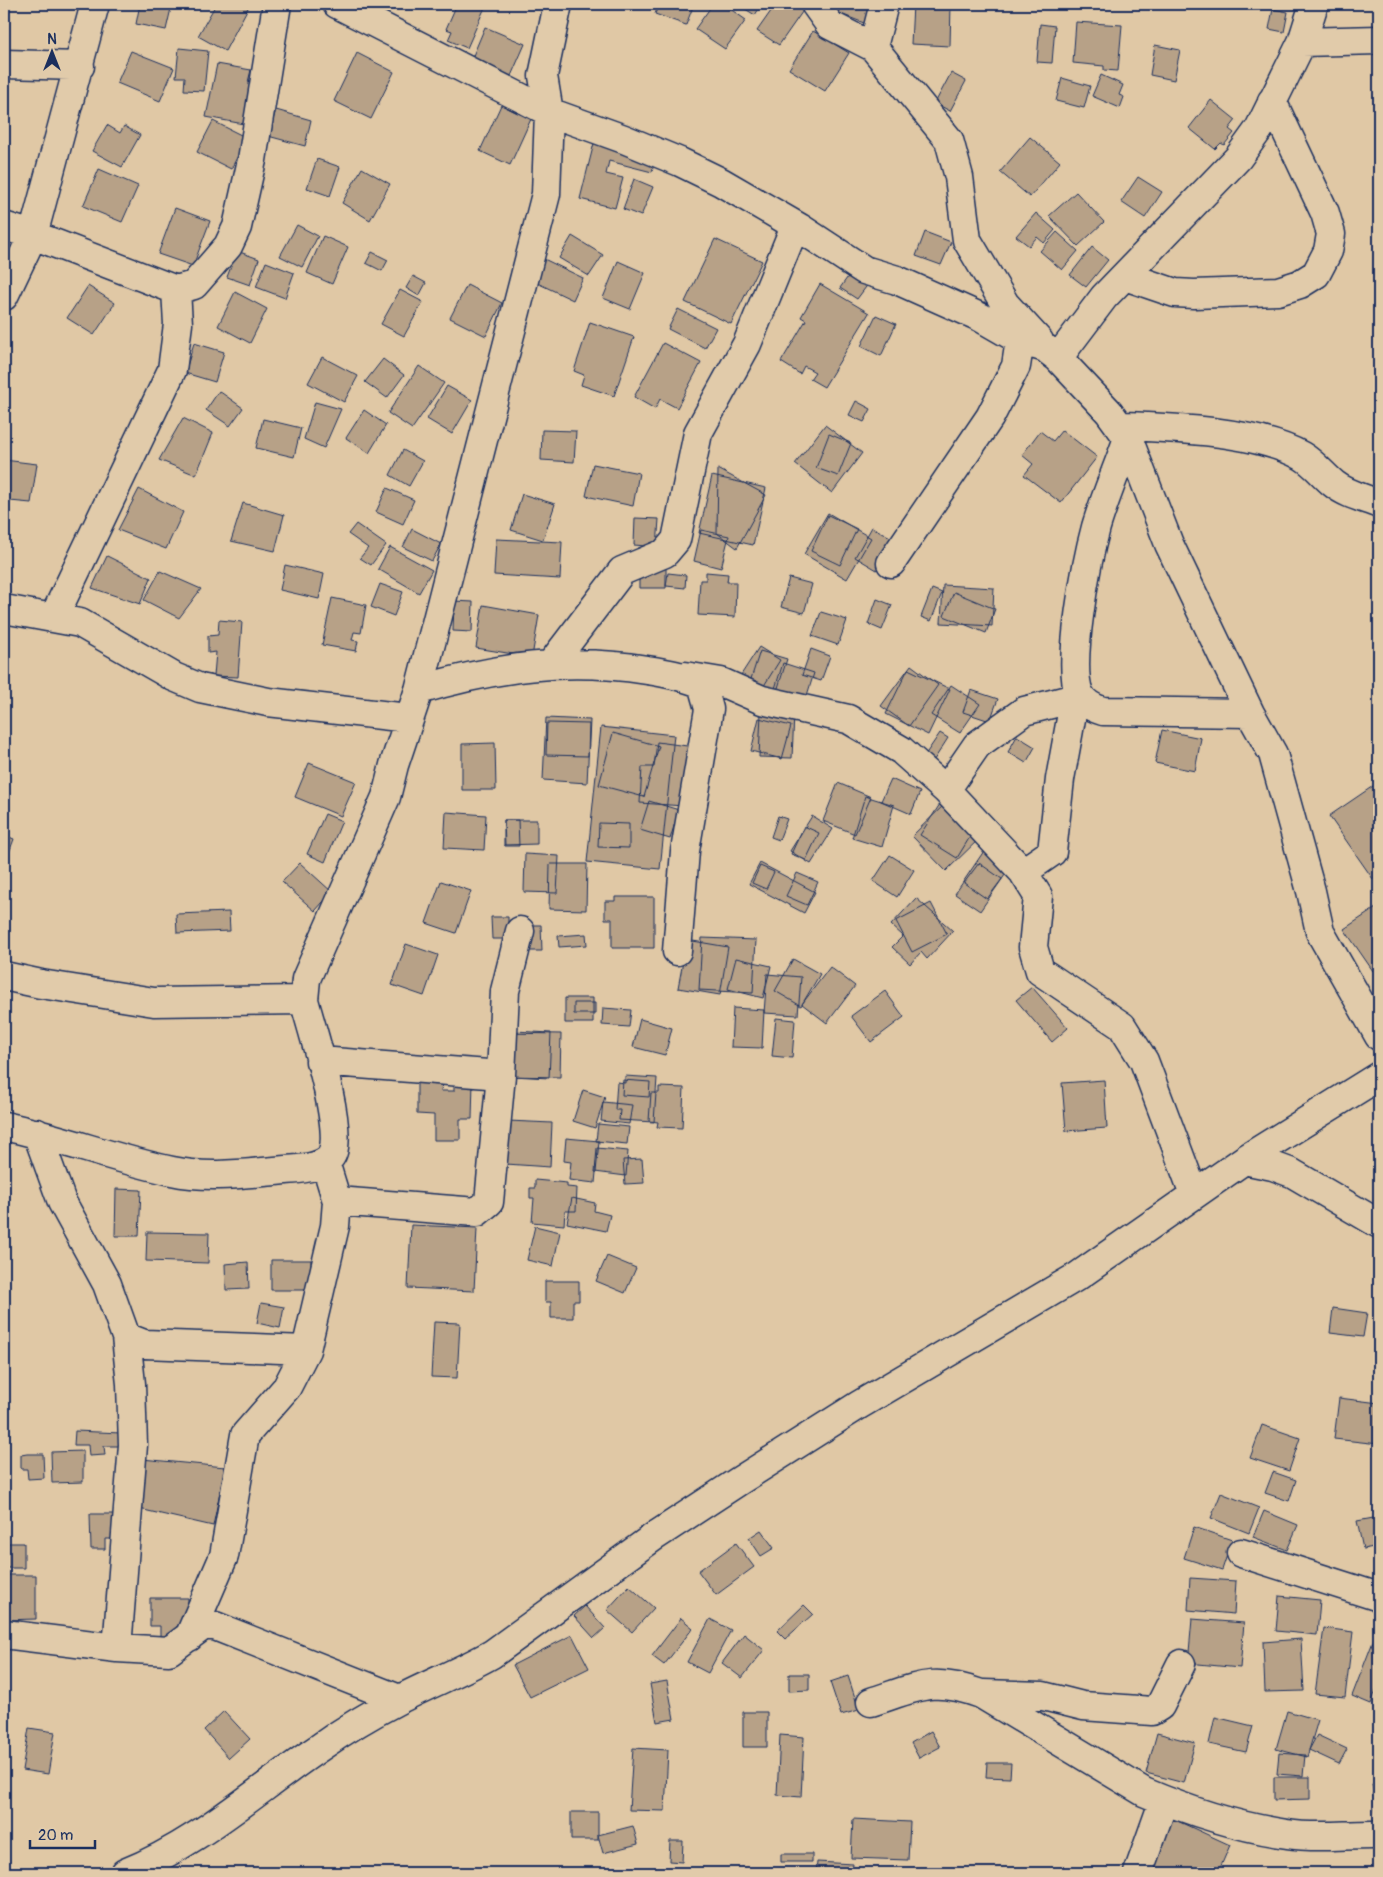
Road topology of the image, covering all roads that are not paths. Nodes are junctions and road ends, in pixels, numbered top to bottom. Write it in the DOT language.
graph roads {
  1 [pos="95,4"];
  2 [pos="277,4"];
  3 [pos="337,4"];
  4 [pos="558,4"];
  5 [pos="815,4"];
  6 [pos="884,4"];
  7 [pos="1314,4"];
  8 [pos="1379,40"];
  9 [pos="1302,42"];
  10 [pos="873,47"];
  11 [pos="4,64"];
  12 [pos="80,66"];
  13 [pos="1272,101"];
  14 [pos="549,112"];
  15 [pos="4,226"];
  16 [pos="795,226"];
  17 [pos="33,235"];
  18 [pos="1125,276"];
  19 [pos="176,290"];
  20 [pos="4,296"];
  21 [pos="1041,349"];
  22 [pos="1125,432"];
  23 [pos="1379,504"];
  24 [pos="891,562"];
  25 [pos="4,609"];
  26 [pos="54,617"];
  27 [pos="552,663"];
  28 [pos="685,676"];
  29 [pos="419,690"];
  30 [pos="1076,692"];
  31 [pos="1250,713"];
  32 [pos="408,718"];
  33 [pos="946,790"];
  34 [pos="1023,872"];
  35 [pos="520,931"];
  36 [pos="677,951"];
  37 [pos="4,976"];
  38 [pos="304,1000"];
  39 [pos="1379,1036"];
  40 [pos="320,1061"];
  41 [pos="501,1075"];
  42 [pos="1379,1076"];
  43 [pos="4,1126"];
  44 [pos="37,1132"];
  45 [pos="1244,1160"];
  46 [pos="325,1162"];
  47 [pos="1194,1194"];
  48 [pos="337,1201"];
  49 [pos="1379,1224"];
  50 [pos="126,1337"];
  51 [pos="306,1350"];
  52 [pos="1241,1553"];
  53 [pos="1379,1597"];
  54 [pos="4,1634"];
  55 [pos="189,1637"];
  56 [pos="117,1648"];
  57 [pos="1181,1664"];
  58 [pos="981,1694"];
  59 [pos="399,1699"];
  60 [pos="871,1702"];
  61 [pos="1164,1800"];
  62 [pos="1379,1835"];
  63 [pos="125,1873"];
  64 [pos="1138,1873"];
  1 -- 12 [label="street"];
  2 -- 19 [label="street"];
  3 -- 14 [label="street"];
  4 -- 14 [label="street"];
  5 -- 10 [label="street"];
  6 -- 10 [label="street"];
  7 -- 9 [label="street"];
  8 -- 9 [label="street"];
  9 -- 13 [label="street"];
  10 -- 21 [label="street"];
  11 -- 12 [label="street"];
  12 -- 17 [label="street"];
  13 -- 18 [label="street"];
  13 -- 18 [label="street"];
  14 -- 16 [label="street"];
  14 -- 29 [label="street"];
  15 -- 17 [label="street"];
  16 -- 21 [label="street"];
  16 -- 27 [label="street"];
  17 -- 19 [label="street"];
  17 -- 20 [label="street"];
  18 -- 21 [label="street"];
  19 -- 26 [label="street"];
  21 -- 22 [label="street"];
  21 -- 24 [label="street"];
  22 -- 23 [label="street"];
  22 -- 30 [label="street"];
  22 -- 31 [label="street"];
  25 -- 26 [label="street"];
  26 -- 32 [label="street"];
  27 -- 28 [label="street"];
  27 -- 29 [label="street"];
  28 -- 33 [label="street"];
  28 -- 36 [label="street"];
  29 -- 32 [label="street"];
  30 -- 31 [label="street"];
  30 -- 33 [label="street"];
  30 -- 34 [label="street"];
  31 -- 39 [label="street"];
  32 -- 38 [label="street"];
  33 -- 34 [label="street"];
  34 -- 47 [label="street"];
  35 -- 41 [label="street"];
  37 -- 38 [label="street"];
  38 -- 40 [label="street"];
  40 -- 41 [label="street"];
  40 -- 46 [label="street"];
  41 -- 48 [label="street"];
  42 -- 45 [label="street"];
  43 -- 44 [label="street"];
  44 -- 46 [label="street"];
  44 -- 50 [label="street"];
  45 -- 47 [label="street"];
  45 -- 49 [label="street"];
  46 -- 48 [label="street"];
  47 -- 59 [label="street"];
  48 -- 51 [label="street"];
  50 -- 51 [label="street"];
  50 -- 56 [label="street"];
  51 -- 55 [label="street"];
  52 -- 53 [label="street"];
  54 -- 56 [label="street"];
  55 -- 56 [label="street"];
  55 -- 59 [label="street"];
  57 -- 58 [label="street"];
  58 -- 60 [label="street"];
  58 -- 61 [label="street"];
  59 -- 63 [label="street"];
  61 -- 62 [label="street"];
  61 -- 64 [label="street"];
}
